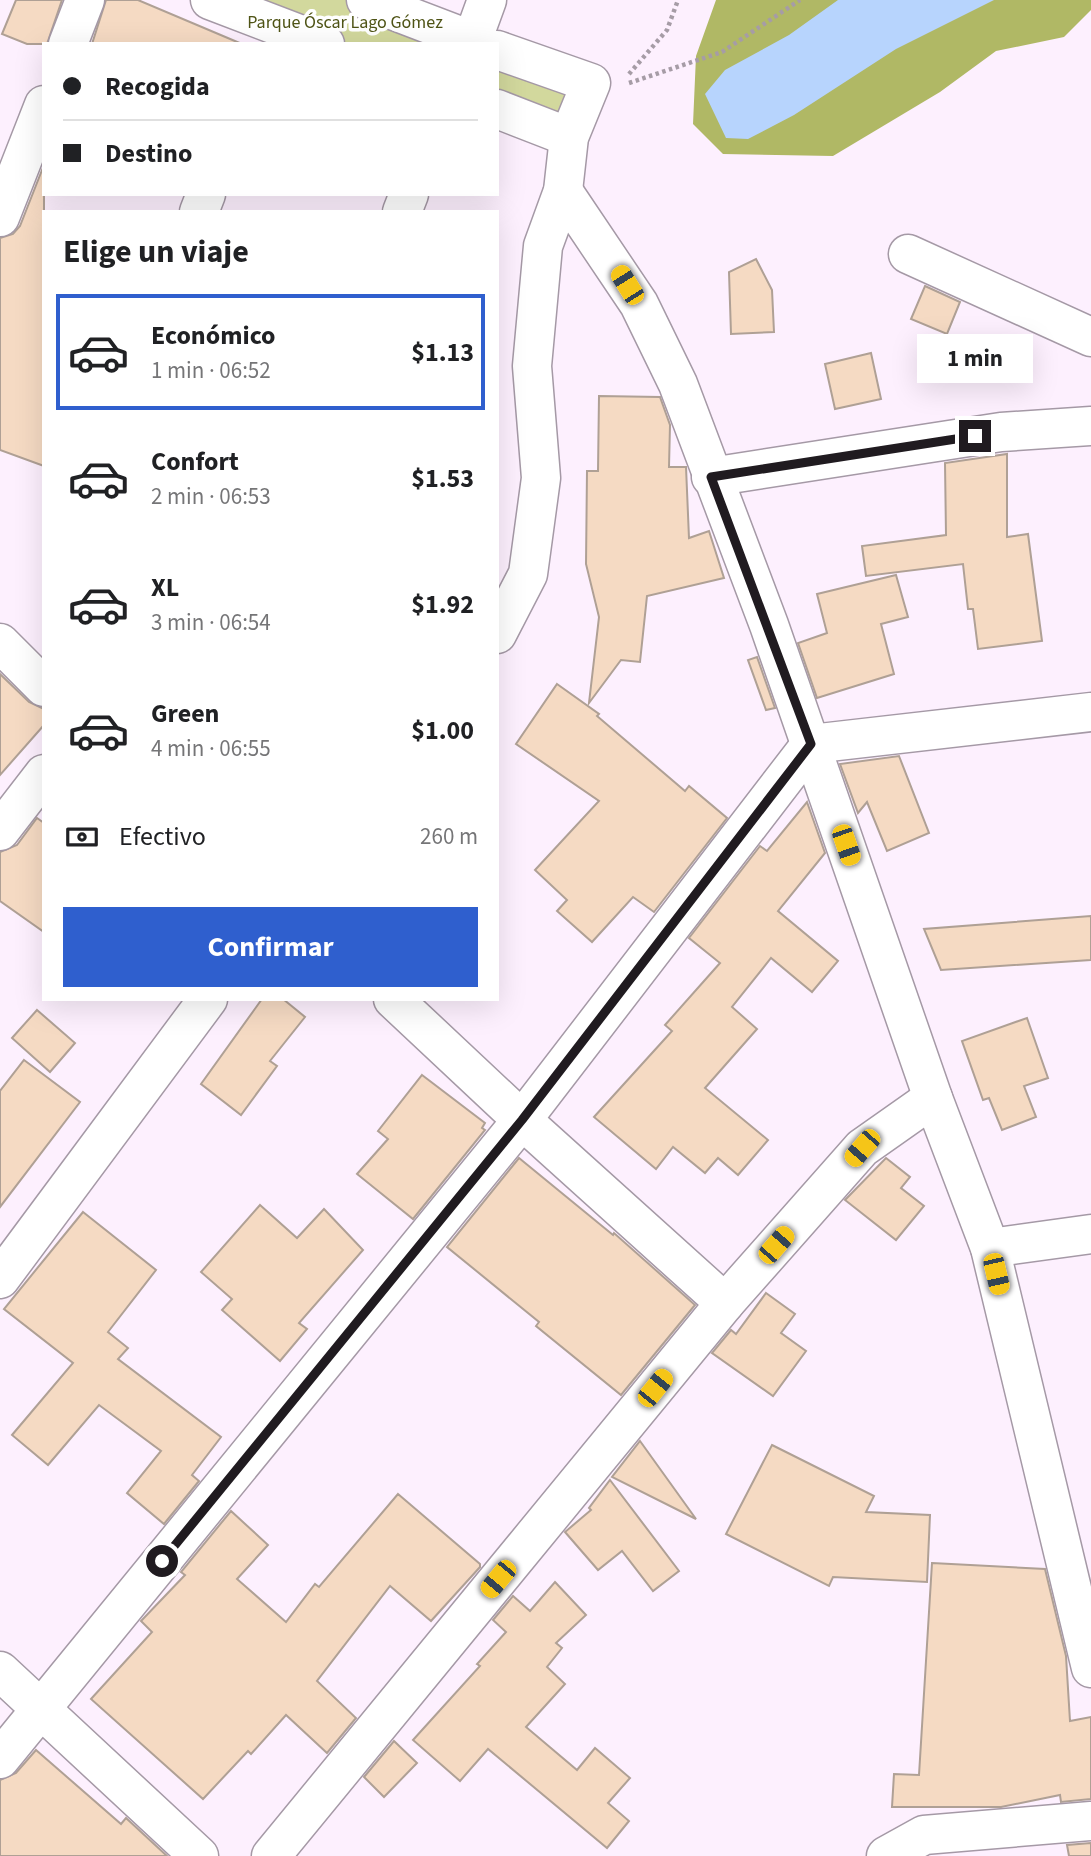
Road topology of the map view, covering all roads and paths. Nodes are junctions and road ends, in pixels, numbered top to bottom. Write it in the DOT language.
graph roads {
  1 [pos="85,0"];
  2 [pos="210,0"];
  3 [pos="366,0"];
  4 [pos="487,0"];
  5 [pos="678,0"];
  6 [pos="800,0"];
  7 [pos="274,23"];
  8 [pos="69,42"];
  9 [pos="319,42"];
  10 [pos="475,42"];
  11 [pos="480,42"];
  12 [pos="499,51"];
  13 [pos="42,110"];
  14 [pos="499,110"];
  15 [pos="569,137"];
  16 [pos="563,191"];
  17 [pos="0,218"];
  18 [pos="908,254"];
  19 [pos="1091,337"];
  20 [pos="1091,426"];
  21 [pos="711,477"];
  22 [pos="499,630"];
  23 [pos="0,643"];
  24 [pos="42,685"];
  25 [pos="1091,712"];
  26 [pos="811,744"];
  27 [pos="42,777"];
  28 [pos="0,831"];
  29 [pos="207,1001"];
  30 [pos="395,1001"];
  31 [pos="933,1098"];
  32 [pos="522,1120"];
  33 [pos="1091,1234"];
  34 [pos="990,1248"];
  35 [pos="0,1279"];
  36 [pos="725,1303"];
  37 [pos="1091,1668"];
  38 [pos="0,1671"];
  39 [pos="41,1708"];
  40 [pos="0,1759"];
  41 [pos="1091,1821"];
  42 [pos="199,1856"];
  43 [pos="271,1856"];
  44 [pos="886,1856"];
  1 -- 8 [label="street"];
  2 -- 7 [label="street"];
  3 -- 10 [label="street"];
  4 -- 11 [label="street"];
  5 -- 6 [label="path"];
  7 -- 9 [label="street"];
  12 -- 15 [label="street"];
  13 -- 17 [label="street"];
  14 -- 15 [label="street"];
  15 -- 16 [label="street"];
  16 -- 21 [label="street"];
  16 -- 22 [label="street"];
  18 -- 19 [label="street"];
  20 -- 21 [label="street"];
  21 -- 26 [label="street"];
  23 -- 24 [label="street"];
  25 -- 26 [label="street"];
  26 -- 31 [label="street"];
  26 -- 32 [label="street"];
  27 -- 28 [label="street"];
  29 -- 35 [label="street"];
  30 -- 32 [label="street"];
  31 -- 34 [label="street"];
  31 -- 36 [label="street"];
  32 -- 36 [label="street"];
  32 -- 39 [label="street"];
  33 -- 34 [label="street"];
  34 -- 37 [label="street"];
  36 -- 43 [label="street"];
  38 -- 39 [label="street"];
  39 -- 40 [label="street"];
  39 -- 42 [label="street"];
  41 -- 44 [label="street"];
}
